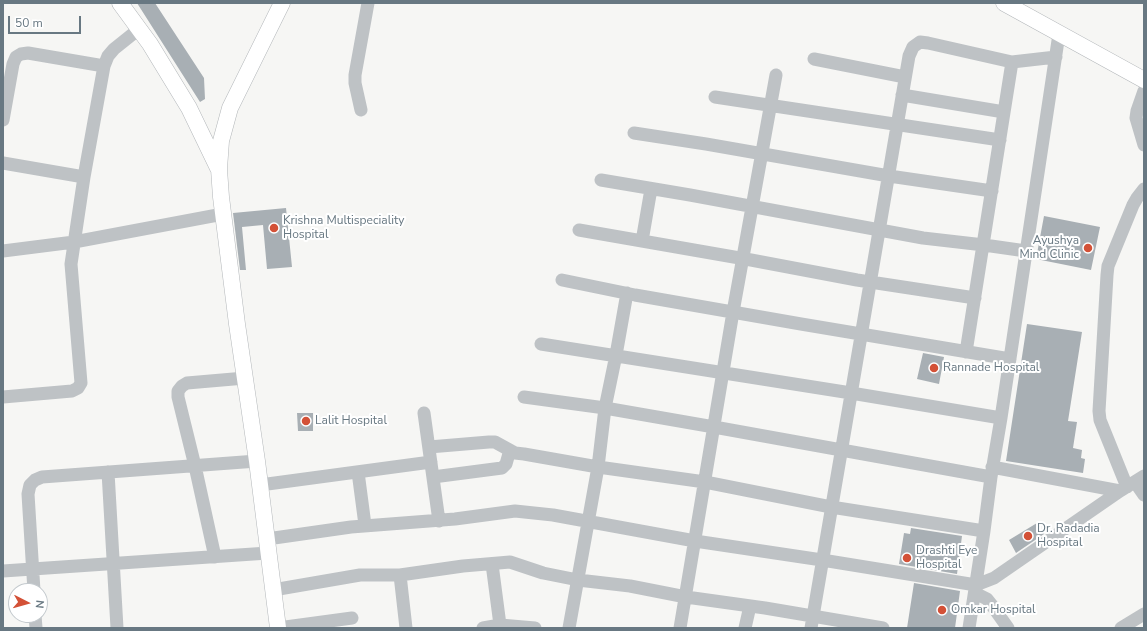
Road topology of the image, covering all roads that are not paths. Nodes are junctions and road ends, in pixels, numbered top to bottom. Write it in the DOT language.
graph roads {
  1 [pos="120,3"];
  2 [pos="282,3"];
  3 [pos="368,3"];
  4 [pos="1004,3"];
  5 [pos="139,29"];
  6 [pos="1059,34"];
  7 [pos="1056,57"];
  8 [pos="814,59"];
  9 [pos="1012,62"];
  10 [pos="104,66"];
  11 [pos="776,75"];
  12 [pos="905,77"];
  13 [pos="1144,80"];
  14 [pos="1144,91"];
  15 [pos="902,95"];
  16 [pos="715,98"];
  17 [pos="770,106"];
  18 [pos="361,110"];
  19 [pos="1004,112"];
  20 [pos="3,120"];
  21 [pos="898,124"];
  22 [pos="634,133"];
  23 [pos="1000,140"];
  24 [pos="1144,145"];
  25 [pos="763,154"];
  26 [pos="3,163"];
  27 [pos="219,169"];
  28 [pos="889,176"];
  29 [pos="84,177"];
  30 [pos="601,180"];
  31 [pos="651,189"];
  32 [pos="1144,190"];
  33 [pos="992,191"];
  34 [pos="752,207"];
  35 [pos="223,214"];
  36 [pos="579,230"];
  37 [pos="880,230"];
  38 [pos="642,241"];
  39 [pos="74,242"];
  40 [pos="984,245"];
  41 [pos="3,251"];
  42 [pos="1026,251"];
  43 [pos="744,258"];
  44 [pos="562,280"];
  45 [pos="870,282"];
  46 [pos="627,293"];
  47 [pos="974,298"];
  48 [pos="734,312"];
  49 [pos="861,334"];
  50 [pos="541,344"];
  51 [pos="966,352"];
  52 [pos="616,355"];
  53 [pos="1010,359"];
  54 [pos="724,372"];
  55 [pos="245,378"];
  56 [pos="851,393"];
  57 [pos="3,397"];
  58 [pos="524,397"];
  59 [pos="605,408"];
  60 [pos="424,413"];
  61 [pos="1001,418"];
  62 [pos="714,427"];
  63 [pos="429,447"];
  64 [pos="510,450"];
  65 [pos="841,450"];
  66 [pos="257,461"];
  67 [pos="431,462"];
  68 [pos="194,466"];
  69 [pos="598,467"];
  70 [pos="108,472"];
  71 [pos="358,472"];
  72 [pos="992,472"];
  73 [pos="433,477"];
  74 [pos="705,482"];
  75 [pos="1132,484"];
  76 [pos="260,485"];
  77 [pos="1144,495"];
  78 [pos="831,507"];
  79 [pos="439,520"];
  80 [pos="588,522"];
  81 [pos="365,526"];
  82 [pos="984,531"];
  83 [pos="695,541"];
  84 [pos="268,546"];
  85 [pos="215,557"];
  86 [pos="822,560"];
  87 [pos="114,564"];
  88 [pos="492,564"];
  89 [pos="33,569"];
  90 [pos="3,571"];
  91 [pos="400,575"];
  92 [pos="578,580"];
  93 [pos="34,583"];
  94 [pos="975,589"];
  95 [pos="273,590"];
  96 [pos="686,597"];
  97 [pos="750,606"];
  98 [pos="1144,614"];
  99 [pos="352,618"];
  100 [pos="812,622"];
  101 [pos="500,625"];
  102 [pos="117,628"];
  103 [pos="278,628"];
  104 [pos="406,628"];
  105 [pos="483,628"];
  106 [pos="535,628"];
  107 [pos="570,628"];
  108 [pos="680,628"];
  109 [pos="745,628"];
  110 [pos="883,628"];
  111 [pos="969,628"];
  112 [pos="1008,628"];
  113 [pos="1121,628"];
  1 -- 5 [label="main road"];
  2 -- 27 [label="main road"];
  3 -- 18 [label="street"];
  4 -- 6 [label="main road"];
  5 -- 10 [label="street"];
  5 -- 27 [label="main road"];
  6 -- 7 [label="street"];
  6 -- 13 [label="main road"];
  7 -- 9 [label="street"];
  7 -- 42 [label="street"];
  8 -- 12 [label="street"];
  9 -- 12 [label="street"];
  9 -- 19 [label="street"];
  10 -- 20 [label="street"];
  10 -- 29 [label="street"];
  11 -- 17 [label="street"];
  12 -- 15 [label="street"];
  14 -- 24 [label="street"];
  15 -- 19 [label="street"];
  15 -- 21 [label="street"];
  16 -- 17 [label="street"];
  17 -- 21 [label="street"];
  17 -- 25 [label="street"];
  19 -- 23 [label="street"];
  21 -- 23 [label="street"];
  21 -- 28 [label="street"];
  22 -- 25 [label="street"];
  23 -- 33 [label="street"];
  25 -- 28 [label="street"];
  25 -- 34 [label="street"];
  26 -- 29 [label="street"];
  27 -- 35 [label="main road"];
  28 -- 33 [label="street"];
  28 -- 37 [label="street"];
  29 -- 39 [label="street"];
  30 -- 31 [label="street"];
  31 -- 34 [label="street"];
  31 -- 38 [label="street"];
  32 -- 75 [label="street"];
  33 -- 40 [label="street"];
  34 -- 37 [label="street"];
  34 -- 43 [label="street"];
  35 -- 39 [label="street"];
  35 -- 55 [label="main road"];
  36 -- 38 [label="street"];
  37 -- 40 [label="street"];
  37 -- 45 [label="street"];
  38 -- 43 [label="street"];
  39 -- 41 [label="street"];
  39 -- 57 [label="street"];
  40 -- 42 [label="street"];
  40 -- 47 [label="street"];
  42 -- 53 [label="street"];
  43 -- 45 [label="street"];
  43 -- 48 [label="street"];
  44 -- 46 [label="street"];
  45 -- 47 [label="street"];
  45 -- 49 [label="street"];
  46 -- 48 [label="street"];
  46 -- 52 [label="street"];
  47 -- 51 [label="street"];
  48 -- 49 [label="street"];
  48 -- 54 [label="street"];
  49 -- 51 [label="street"];
  49 -- 56 [label="street"];
  50 -- 52 [label="street"];
  51 -- 53 [label="street"];
  52 -- 54 [label="street"];
  52 -- 59 [label="street"];
  53 -- 61 [label="street"];
  54 -- 56 [label="street"];
  54 -- 62 [label="street"];
  55 -- 66 [label="main road"];
  55 -- 68 [label="street"];
  56 -- 61 [label="street"];
  56 -- 65 [label="street"];
  58 -- 59 [label="street"];
  59 -- 62 [label="street"];
  59 -- 69 [label="street"];
  60 -- 63 [label="street"];
  61 -- 72 [label="street"];
  62 -- 65 [label="street"];
  62 -- 74 [label="street"];
  63 -- 64 [label="street"];
  63 -- 67 [label="street"];
  64 -- 69 [label="street"];
  64 -- 73 [label="street"];
  65 -- 72 [label="street"];
  65 -- 78 [label="street"];
  66 -- 68 [label="street"];
  66 -- 76 [label="main road"];
  67 -- 71 [label="street"];
  67 -- 73 [label="street"];
  68 -- 70 [label="street"];
  68 -- 85 [label="street"];
  69 -- 74 [label="street"];
  69 -- 80 [label="street"];
  70 -- 87 [label="street"];
  70 -- 89 [label="street"];
  71 -- 76 [label="street"];
  71 -- 81 [label="street"];
  72 -- 75 [label="street"];
  72 -- 82 [label="street"];
  73 -- 79 [label="street"];
  74 -- 78 [label="street"];
  74 -- 83 [label="street"];
  75 -- 77 [label="street"];
  75 -- 94 [label="street"];
  76 -- 84 [label="main road"];
  78 -- 82 [label="street"];
  78 -- 86 [label="street"];
  79 -- 80 [label="street"];
  79 -- 81 [label="street"];
  80 -- 83 [label="street"];
  80 -- 92 [label="street"];
  81 -- 84 [label="street"];
  82 -- 94 [label="street"];
  83 -- 86 [label="street"];
  83 -- 96 [label="street"];
  84 -- 85 [label="street"];
  84 -- 95 [label="main road"];
  85 -- 87 [label="street"];
  86 -- 94 [label="street"];
  86 -- 100 [label="street"];
  87 -- 89 [label="street"];
  87 -- 102 [label="street"];
  88 -- 91 [label="street"];
  88 -- 92 [label="street"];
  88 -- 101 [label="street"];
  89 -- 90 [label="street"];
  89 -- 93 [label="street"];
  91 -- 95 [label="street"];
  91 -- 104 [label="street"];
  92 -- 96 [label="street"];
  92 -- 107 [label="street"];
  94 -- 111 [label="street"];
  94 -- 112 [label="street"];
  95 -- 103 [label="main road"];
  96 -- 97 [label="street"];
  96 -- 108 [label="street"];
  97 -- 100 [label="street"];
  97 -- 109 [label="street"];
  98 -- 113 [label="street"];
  99 -- 103 [label="street"];
  100 -- 110 [label="street"];
  101 -- 105 [label="street"];
  101 -- 106 [label="street"];
}
